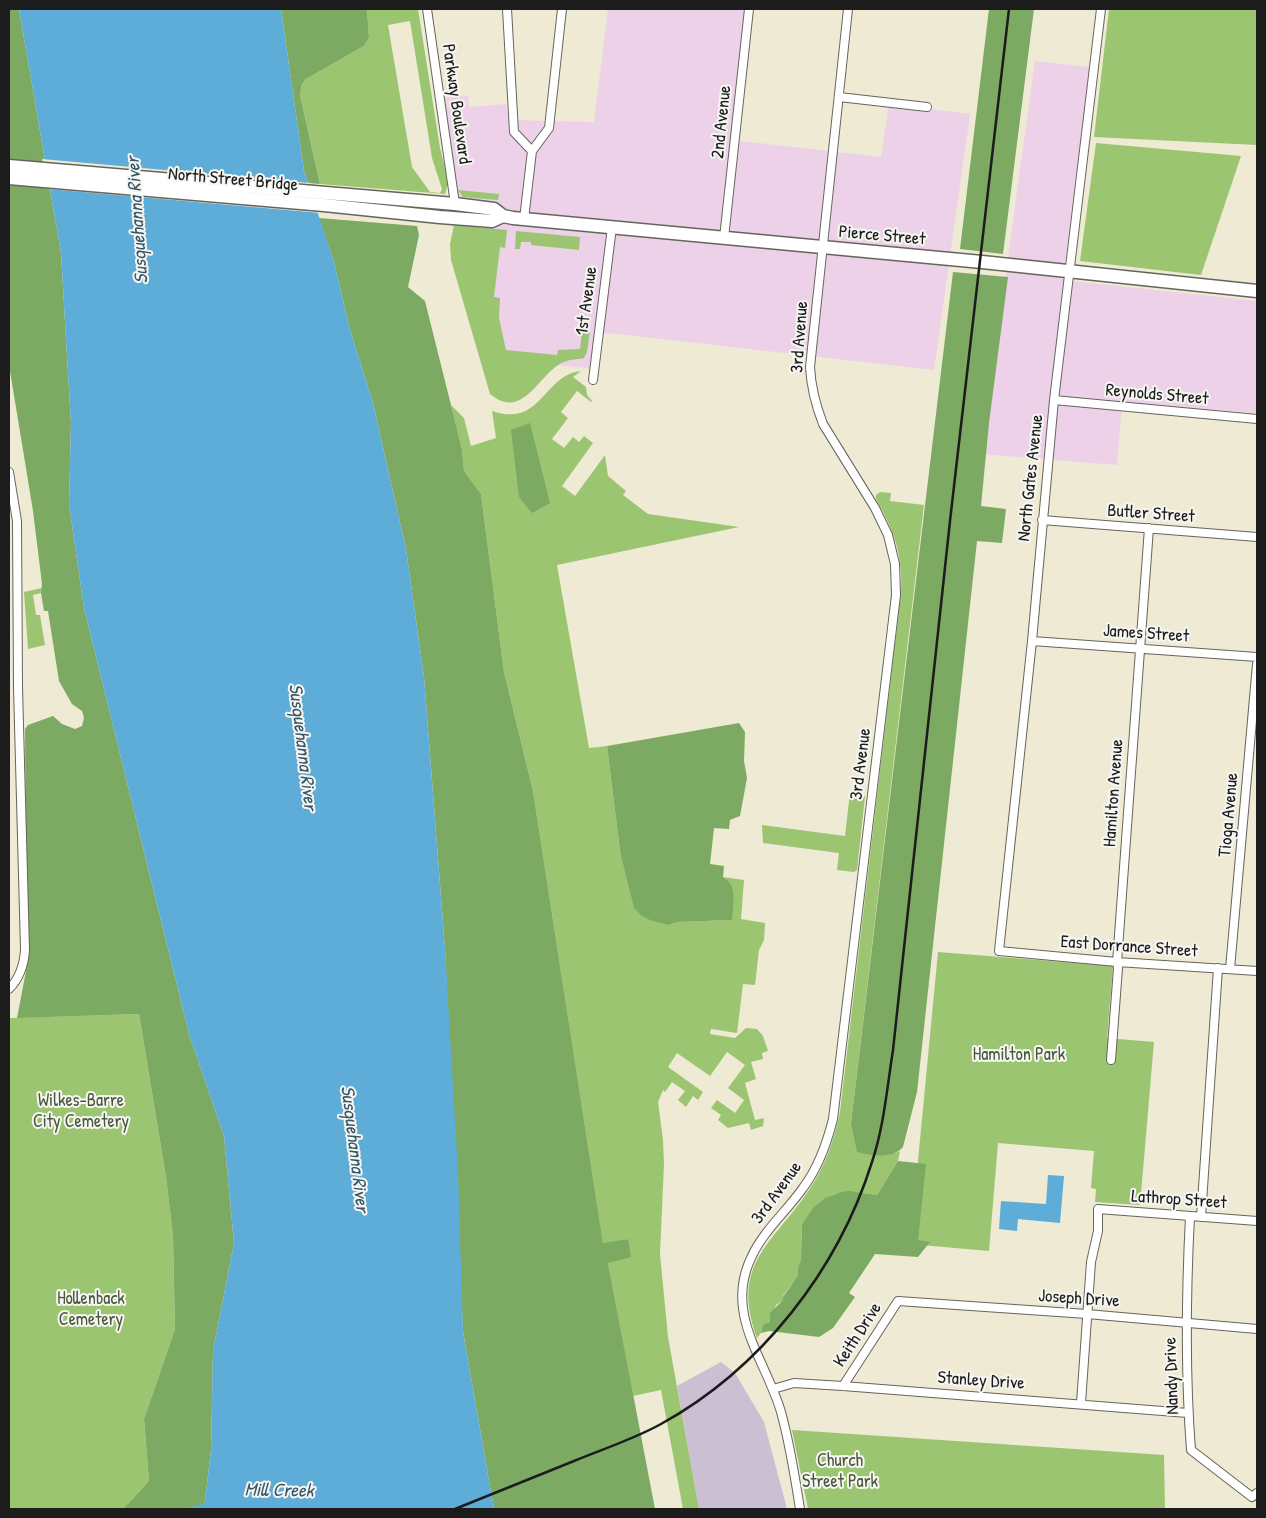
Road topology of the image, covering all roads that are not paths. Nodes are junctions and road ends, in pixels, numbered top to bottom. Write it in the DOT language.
graph roads {
  1 [pos="427,9"];
  2 [pos="507,9"];
  3 [pos="562,9"];
  4 [pos="749,9"];
  5 [pos="848,9"];
  6 [pos="1101,9"];
  7 [pos="839,97"];
  8 [pos="927,107"];
  9 [pos="532,151"];
  10 [pos="9,166"];
  11 [pos="23,173"];
  12 [pos="9,178"];
  13 [pos="440,204"];
  14 [pos="455,204"];
  15 [pos="503,216"];
  16 [pos="440,217"];
  17 [pos="524,219"];
  18 [pos="612,226"];
  19 [pos="724,238"];
  20 [pos="822,248"];
  21 [pos="1070,272"];
  22 [pos="1257,291"];
  23 [pos="593,380"];
  24 [pos="1054,400"];
  25 [pos="1257,419"];
  26 [pos="9,472"];
  27 [pos="1042,520"];
  28 [pos="1149,528"];
  29 [pos="1257,537"];
  30 [pos="1032,641"];
  31 [pos="1140,649"];
  32 [pos="1257,657"];
  33 [pos="1257,664"];
  34 [pos="9,686"];
  35 [pos="18,687"];
  36 [pos="999,951"];
  37 [pos="1117,962"];
  38 [pos="1218,968"];
  39 [pos="1230,969"];
  40 [pos="1257,971"];
  41 [pos="11,986"];
  42 [pos="1111,1060"];
  43 [pos="1190,1216"];
  44 [pos="1201,1217"];
  45 [pos="1257,1222"];
  46 [pos="898,1301"];
  47 [pos="1087,1314"];
  48 [pos="1186,1323"];
  49 [pos="1257,1329"];
  50 [pos="843,1386"];
  51 [pos="773,1389"];
  52 [pos="1080,1403"];
  53 [pos="1188,1413"];
  54 [pos="1257,1493"];
  55 [pos="800,1509"];
  1 -- 14 [label="street, Parkway Boulevard"];
  2 -- 9 [label="street"];
  3 -- 9 [label="street"];
  4 -- 19 [label="street, 2nd Avenue"];
  5 -- 7 [label="street, 3rd Avenue"];
  6 -- 21 [label="street, North Gates Avenue"];
  7 -- 8 [label="street"];
  7 -- 20 [label="street, 3rd Avenue"];
  9 -- 17 [label="street"];
  10 -- 11 [label="main road"];
  11 -- 12 [label="main road"];
  11 -- 13 [label="main road, North Street Bridge"];
  11 -- 16 [label="main road, North Street Bridge"];
  13 -- 14 [label="main road, Pierce Street"];
  14 -- 15 [label="main road, Pierce Street"];
  15 -- 16 [label="main road, Pierce Street"];
  15 -- 17 [label="main road, Pierce Street"];
  17 -- 18 [label="main road, Pierce Street"];
  18 -- 19 [label="main road, Pierce Street"];
  18 -- 23 [label="street, 1st Avenue"];
  19 -- 20 [label="main road, Pierce Street"];
  20 -- 21 [label="main road, Pierce Street"];
  20 -- 51 [label="street, 3rd Avenue"];
  21 -- 22 [label="main road, Pierce Street"];
  21 -- 24 [label="street, North Gates Avenue"];
  24 -- 25 [label="street, Reynolds Street"];
  24 -- 27 [label="street, North Gates Avenue"];
  26 -- 35 [label="street"];
  27 -- 28 [label="street, Butler Street"];
  27 -- 30 [label="street, North Gates Avenue"];
  28 -- 29 [label="street, Butler Street"];
  28 -- 31 [label="street, Hamilton Avenue"];
  30 -- 31 [label="street, James Street"];
  30 -- 36 [label="street, North Gates Avenue"];
  31 -- 32 [label="street, James Street"];
  31 -- 37 [label="street, Hamilton Avenue"];
  33 -- 39 [label="street, Tioga Avenue"];
  34 -- 35 [label="street"];
  35 -- 41 [label="street"];
  36 -- 37 [label="street, East Dorrance Street"];
  37 -- 38 [label="street, East Dorrance Street"];
  37 -- 42 [label="street, Hamilton Avenue"];
  38 -- 39 [label="street, East Dorrance Street"];
  38 -- 44 [label="street"];
  39 -- 40 [label="street, East Dorrance Street"];
  43 -- 44 [label="street, Lathrop Street"];
  43 -- 47 [label="street, Lathrop Street"];
  43 -- 48 [label="street, Nandy Drive"];
  44 -- 45 [label="street, Lathrop Street"];
  46 -- 47 [label="street, Joseph Drive"];
  46 -- 50 [label="street, Keith Drive"];
  47 -- 48 [label="street, Joseph Drive"];
  47 -- 52 [label="street"];
  48 -- 49 [label="street, Joseph Drive"];
  48 -- 53 [label="street, Nandy Drive"];
  50 -- 51 [label="street, Stanley Drive"];
  50 -- 52 [label="street, Stanley Drive"];
  51 -- 55 [label="street, 3rd Avenue"];
  52 -- 53 [label="street, Stanley Drive"];
  53 -- 54 [label="street, Nandy Drive"];
}
